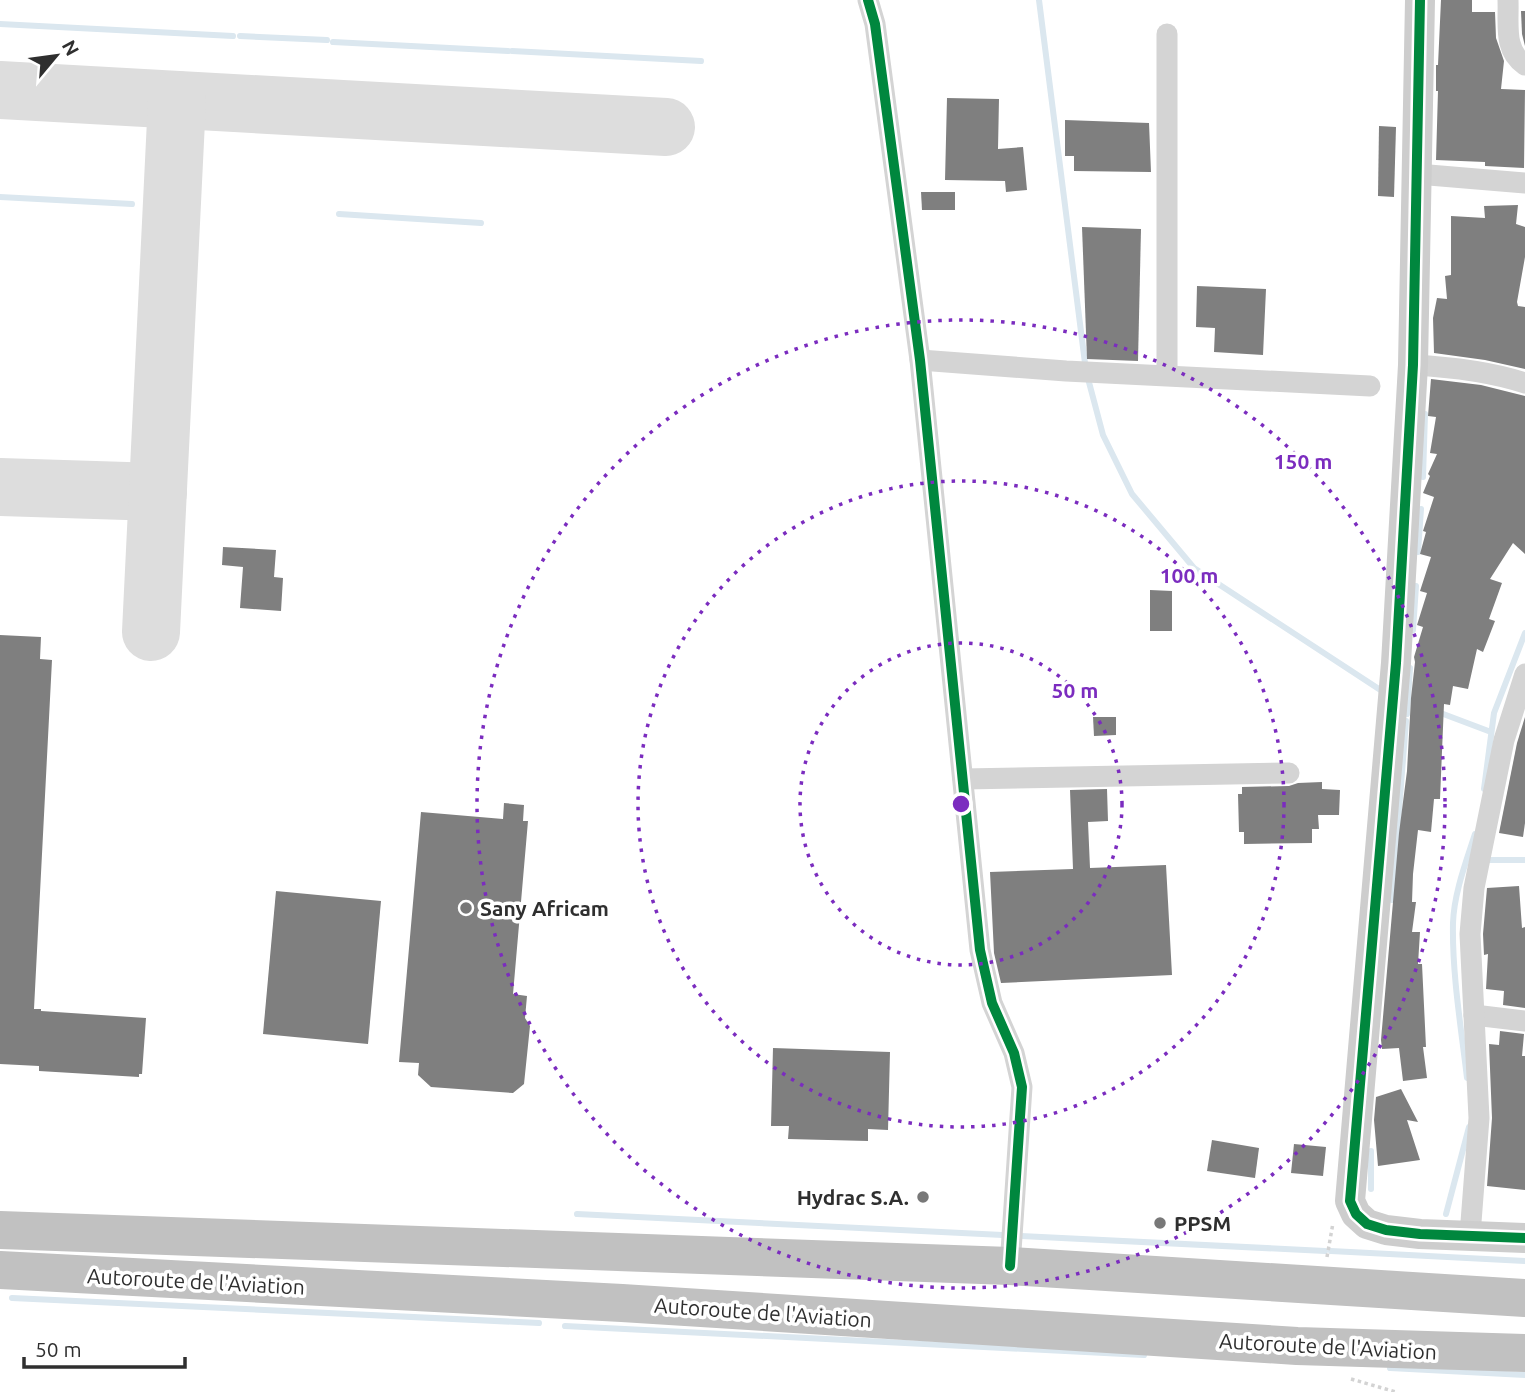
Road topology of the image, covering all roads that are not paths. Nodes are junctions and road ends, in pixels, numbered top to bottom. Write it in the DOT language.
graph roads {
  1 [pos="868,0"];
  2 [pos="1420,0"];
  3 [pos="1508,0"];
  4 [pos="1167,34"];
  5 [pos="1525,65"];
  6 [pos="1417,174"];
  7 [pos="1525,183"];
  8 [pos="920,360"];
  9 [pos="1413,365"];
  10 [pos="1167,375"];
  11 [pos="1525,383"];
  12 [pos="1370,386"];
  13 [pos="1525,674"];
  14 [pos="1289,773"];
  15 [pos="963,779"];
  16 [pos="1474,1015"];
  17 [pos="1525,1021"];
  18 [pos="0,1230"];
  19 [pos="1470,1236"];
  20 [pos="1525,1238"];
  21 [pos="1010,1266"];
  22 [pos="0,1270"];
  23 [pos="1525,1298"];
  24 [pos="1525,1353"];
  1 -- 8 [label="street"];
  2 -- 6 [label="street"];
  3 -- 5 [label="street"];
  4 -- 10 [label="street"];
  6 -- 7 [label="street"];
  6 -- 9 [label="street"];
  8 -- 10 [label="street"];
  8 -- 15 [label="street"];
  9 -- 11 [label="street"];
  9 -- 19 [label="street"];
  10 -- 12 [label="street"];
  13 -- 16 [label="street"];
  14 -- 15 [label="street"];
  15 -- 21 [label="street"];
  16 -- 17 [label="street"];
  16 -- 19 [label="street"];
  18 -- 21 [label="highway, Autoroute de l'Aviation"];
  19 -- 20 [label="street"];
  21 -- 23 [label="highway, Autoroute de l'Aviation"];
  22 -- 24 [label="highway, Autoroute de l'Aviation"];
}
